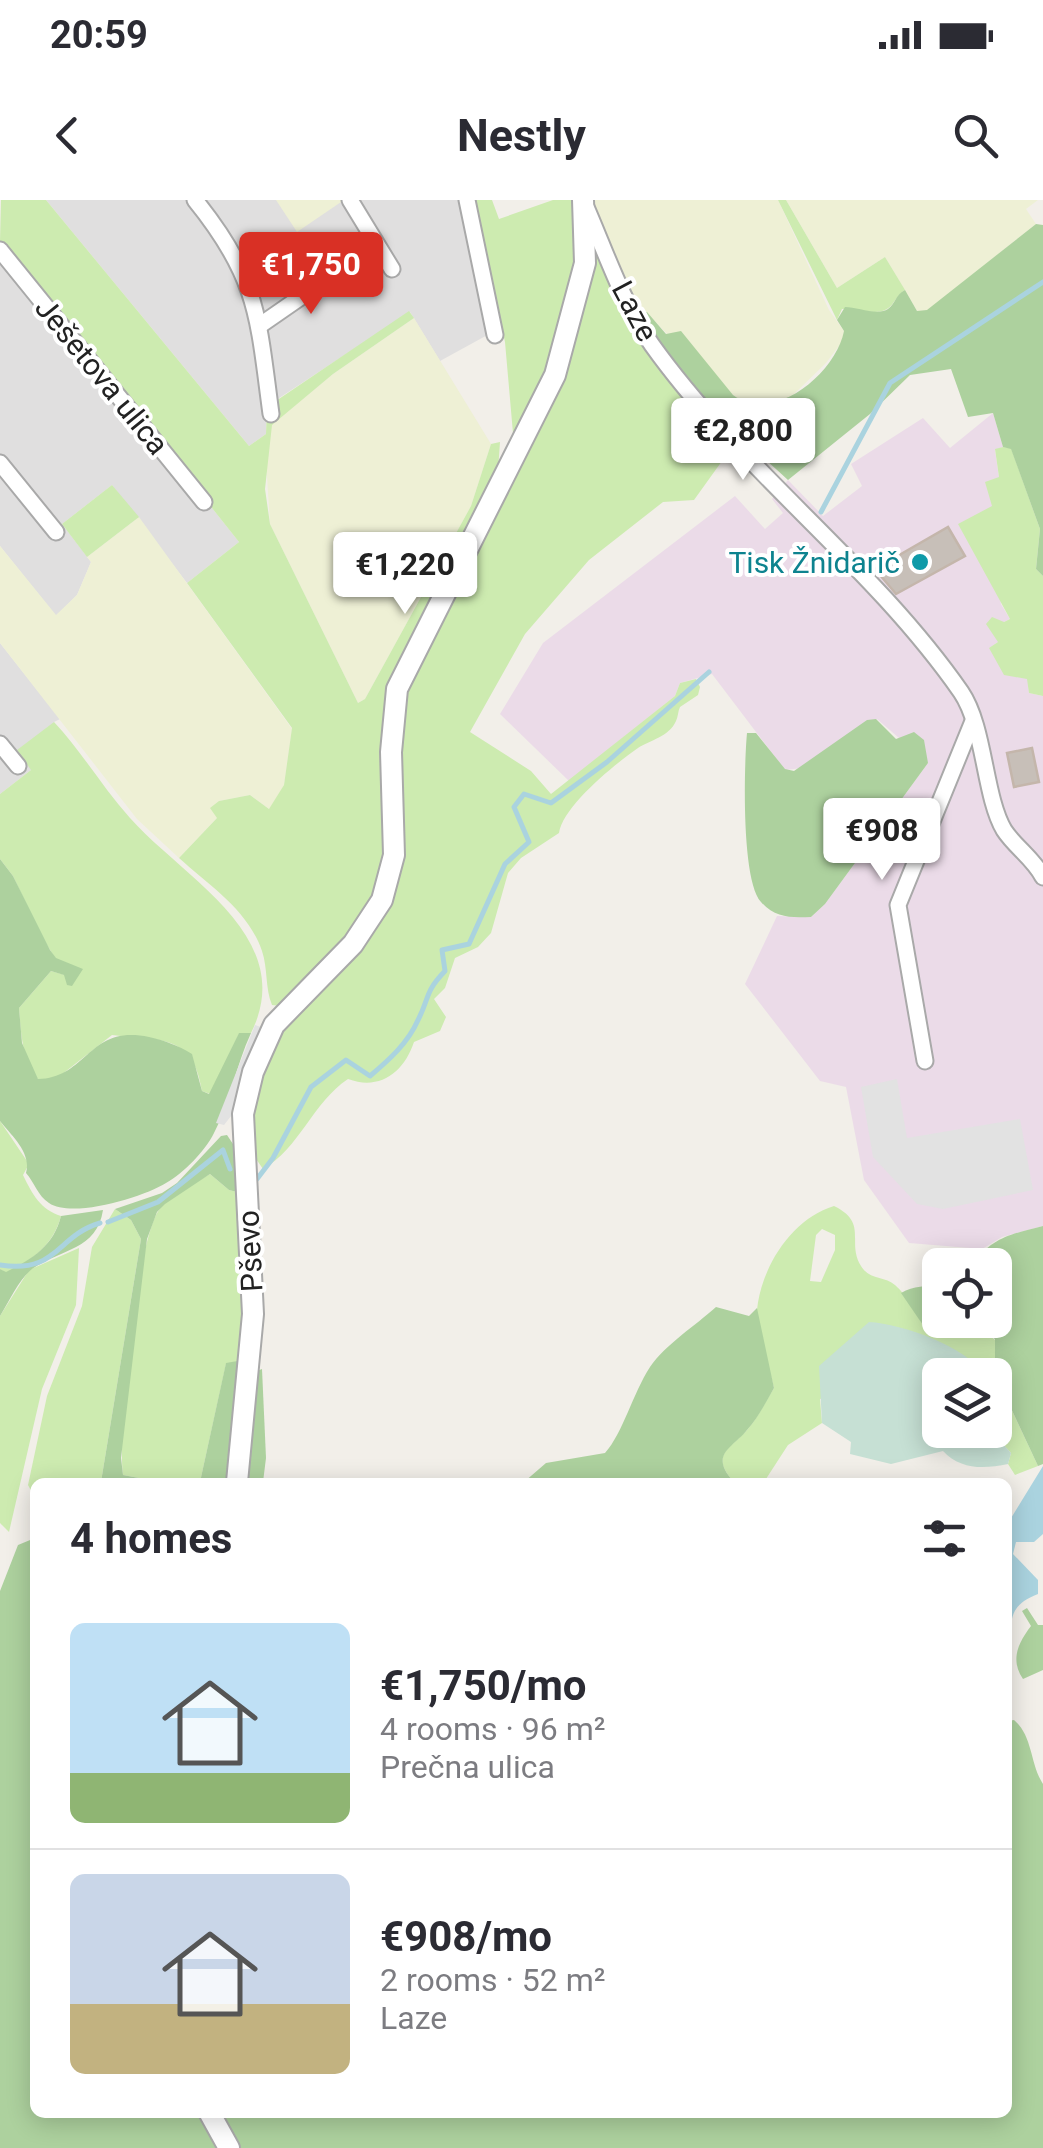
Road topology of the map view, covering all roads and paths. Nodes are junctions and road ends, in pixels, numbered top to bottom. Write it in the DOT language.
graph roads {
  1 [pos="196,200"];
  2 [pos="350,200"];
  3 [pos="466,200"];
  4 [pos="585,204"];
  5 [pos="0,250"];
  6 [pos="392,270"];
  7 [pos="337,272"];
  8 [pos="259,326"];
  9 [pos="496,336"];
  10 [pos="271,414"];
  11 [pos="0,462"];
  12 [pos="204,502"];
  13 [pos="56,532"];
  14 [pos="973,721"];
  15 [pos="0,744"];
  16 [pos="18,766"];
  17 [pos="1043,876"];
  18 [pos="925,1062"];
  19 [pos="236,1478"];
  20 [pos="212,2118"];
  21 [pos="229,2148"];
  1 -- 8 [label="street"];
  2 -- 6 [label="street"];
  3 -- 9 [label="street"];
  4 -- 14 [label="street, Laze"];
  4 -- 19 [label="street, Pševo"];
  5 -- 12 [label="street, Ješetova ulica"];
  7 -- 8 [label="street"];
  8 -- 10 [label="street"];
  11 -- 13 [label="street"];
  14 -- 17 [label="street, Laze"];
  14 -- 18 [label="street"];
  15 -- 16 [label="street"];
  20 -- 21 [label="street"];
}
